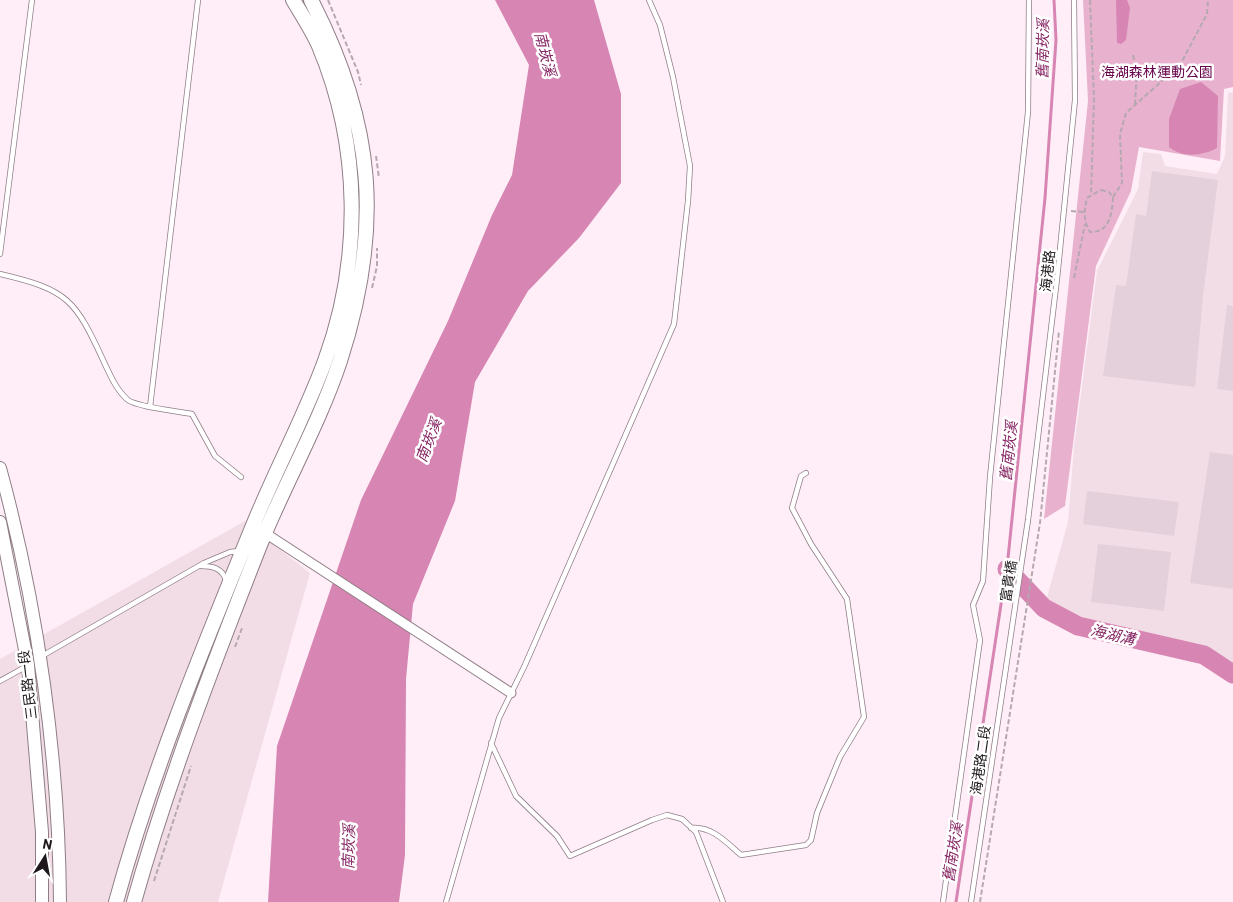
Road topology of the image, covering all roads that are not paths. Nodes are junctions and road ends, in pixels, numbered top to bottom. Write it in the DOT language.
graph roads {
  1 [pos="32,0"];
  2 [pos="198,0"];
  3 [pos="294,0"];
  4 [pos="311,0"];
  5 [pos="649,0"];
  6 [pos="1029,0"];
  7 [pos="1074,0"];
  8 [pos="0,254"];
  9 [pos="0,274"];
  10 [pos="150,407"];
  11 [pos="0,468"];
  12 [pos="806,473"];
  13 [pos="240,477"];
  14 [pos="0,522"];
  15 [pos="258,534"];
  16 [pos="1025,544"];
  17 [pos="247,547"];
  18 [pos="199,566"];
  19 [pos="228,588"];
  20 [pos="1013,621"];
  21 [pos="40,657"];
  22 [pos="28,666"];
  23 [pos="0,681"];
  24 [pos="511,693"];
  25 [pos="491,743"];
  26 [pos="691,828"];
  27 [pos="42,902"];
  28 [pos="60,902"];
  29 [pos="116,902"];
  30 [pos="134,902"];
  31 [pos="446,902"];
  32 [pos="723,902"];
  33 [pos="943,902"];
  34 [pos="971,902"];
  1 -- 8 [label="lane"];
  2 -- 10 [label="lane"];
  3 -- 15 [label="main road"];
  4 -- 15 [label="main road"];
  5 -- 24 [label="lane"];
  6 -- 33 [label="lane"];
  7 -- 16 [label="lane, 海港路"];
  9 -- 10 [label="lane"];
  10 -- 13 [label="lane"];
  11 -- 21 [label="street, 三民路一段"];
  12 -- 26 [label="lane"];
  14 -- 22 [label="street, 三民路一段"];
  15 -- 17 [label="main road"];
  15 -- 24 [label="street"];
  15 -- 30 [label="main road"];
  16 -- 20 [label="lane, 富貴橋"];
  17 -- 18 [label="lane"];
  17 -- 19 [label="main road"];
  18 -- 19 [label="lane"];
  18 -- 21 [label="lane"];
  19 -- 29 [label="main road"];
  20 -- 34 [label="lane, 海港路二段"];
  21 -- 22 [label="lane"];
  21 -- 28 [label="street, 三民路一段"];
  22 -- 23 [label="lane"];
  22 -- 27 [label="street, 三民路一段"];
  24 -- 25 [label="lane"];
  25 -- 26 [label="lane"];
  25 -- 31 [label="lane"];
  26 -- 32 [label="lane"];
}
